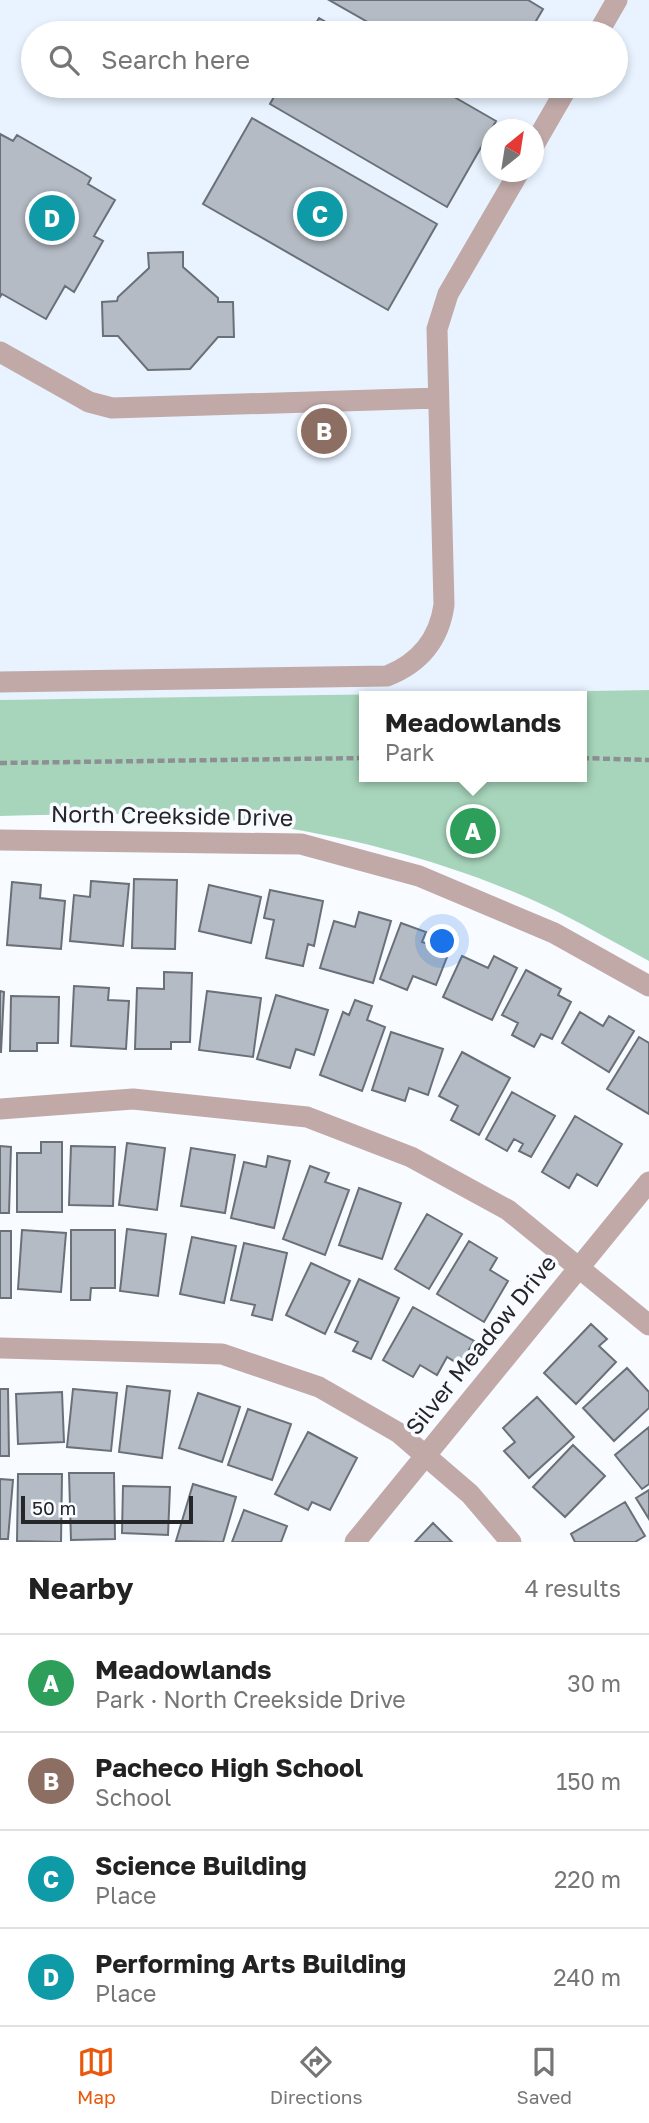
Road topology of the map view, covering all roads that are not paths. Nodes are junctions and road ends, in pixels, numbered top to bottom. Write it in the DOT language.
graph roads {
  1 [pos="617,0"];
  2 [pos="605,21"];
  3 [pos="561,98"];
  4 [pos="544,128"];
  5 [pos="513,182"];
  6 [pos="0,352"];
  7 [pos="438,398"];
  8 [pos="0,682"];
  9 [pos="0,840"];
  10 [pos="649,986"];
  11 [pos="0,1110"];
  12 [pos="649,1182"];
  13 [pos="578,1267"];
  14 [pos="649,1325"];
  15 [pos="0,1348"];
  16 [pos="426,1456"];
  17 [pos="355,1542"];
  18 [pos="510,1542"];
  1 -- 2 [label="street"];
  3 -- 4 [label="street"];
  5 -- 7 [label="street"];
  6 -- 7 [label="street"];
  7 -- 8 [label="street"];
  9 -- 10 [label="street, North Creekside Drive"];
  11 -- 13 [label="street"];
  12 -- 13 [label="street, Silver Meadow Drive"];
  13 -- 14 [label="street"];
  13 -- 16 [label="street, Silver Meadow Drive"];
  15 -- 16 [label="street"];
  16 -- 17 [label="street, Silver Meadow Drive"];
  16 -- 18 [label="street"];
}
